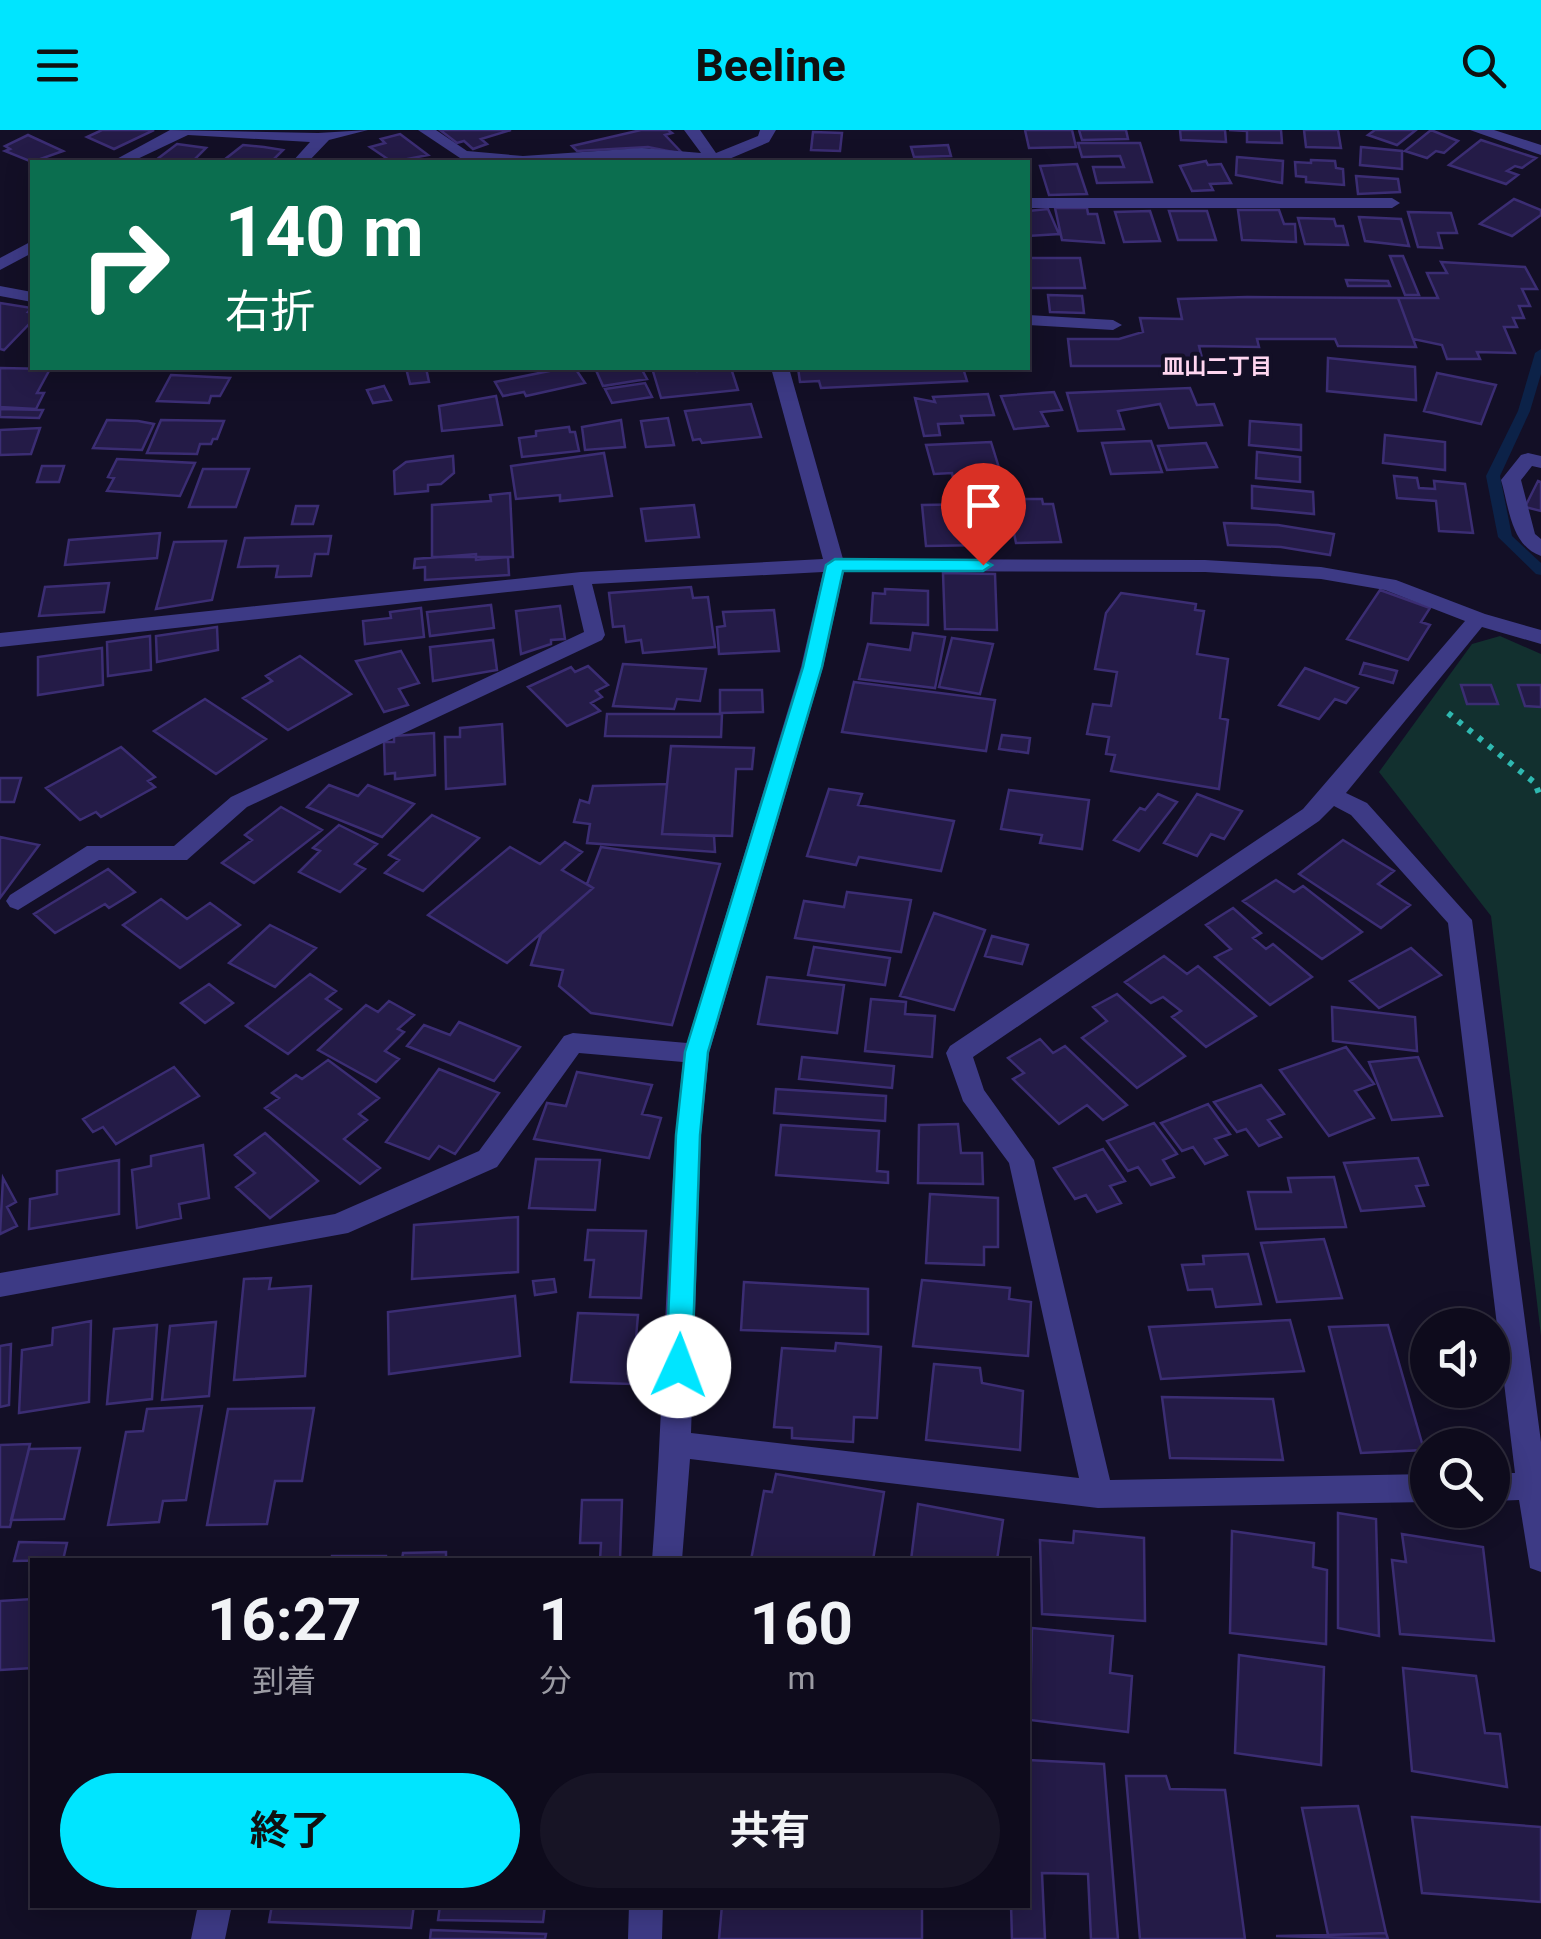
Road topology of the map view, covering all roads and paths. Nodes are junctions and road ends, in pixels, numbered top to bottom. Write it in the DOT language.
graph roads {
  1 [pos="360,130"];
  2 [pos="426,130"];
  3 [pos="692,130"];
  4 [pos="768,130"];
  5 [pos="1478,130"];
  6 [pos="181,131"];
  7 [pos="324,137"];
  8 [pos="1541,150"];
  9 [pos="122,160"];
  10 [pos="302,160"];
  11 [pos="507,160"];
  12 [pos="550,160"];
  13 [pos="705,160"];
  14 [pos="713,160"];
  15 [pos="716,160"];
  16 [pos="1030,203"];
  17 [pos="1392,203"];
  18 [pos="30,247"];
  19 [pos="0,265"];
  20 [pos="0,292"];
  21 [pos="30,296"];
  22 [pos="1030,320"];
  23 [pos="1113,325"];
  24 [pos="781,370"];
  25 [pos="1541,462"];
  26 [pos="1541,550"];
  27 [pos="835,565"];
  28 [pos="580,578"];
  29 [pos="1478,619"];
  30 [pos="1541,636"];
  31 [pos="0,640"];
  32 [pos="1439,706"];
  33 [pos="1538,783"];
  34 [pos="1332,795"];
  35 [pos="1541,799"];
  36 [pos="18,901"];
  37 [pos="696,1052"];
  38 [pos="0,1285"];
  39 [pos="676,1444"];
  40 [pos="1530,1486"];
  41 [pos="1510,1487"];
  42 [pos="1410,1488"];
  43 [pos="1098,1494"];
  44 [pos="667,1558"];
  45 [pos="1541,1558"];
  46 [pos="214,1908"];
  47 [pos="646,1908"];
  48 [pos="208,1939"];
  49 [pos="645,1939"];
  1 -- 7 [label="street"];
  2 -- 11 [label="street"];
  3 -- 14 [label="street"];
  4 -- 15 [label="street"];
  5 -- 8 [label="street"];
  6 -- 7 [label="street"];
  6 -- 9 [label="street"];
  7 -- 10 [label="street"];
  12 -- 13 [label="street"];
  16 -- 17 [label="street"];
  18 -- 19 [label="street"];
  20 -- 21 [label="street"];
  22 -- 23 [label="street"];
  24 -- 27 [label="street"];
  25 -- 26 [label="street"];
  27 -- 28 [label="street"];
  27 -- 29 [label="street"];
  27 -- 37 [label="street"];
  28 -- 31 [label="street"];
  28 -- 36 [label="street"];
  29 -- 30 [label="street"];
  29 -- 34 [label="street"];
  32 -- 33 [label="path"];
  33 -- 35 [label="path"];
  34 -- 40 [label="street"];
  34 -- 43 [label="street"];
  37 -- 38 [label="street"];
  37 -- 39 [label="street"];
  39 -- 43 [label="street"];
  39 -- 44 [label="street"];
  40 -- 41 [label="street"];
  40 -- 45 [label="street"];
  42 -- 43 [label="street"];
  46 -- 48 [label="street"];
  47 -- 49 [label="street"];
}
